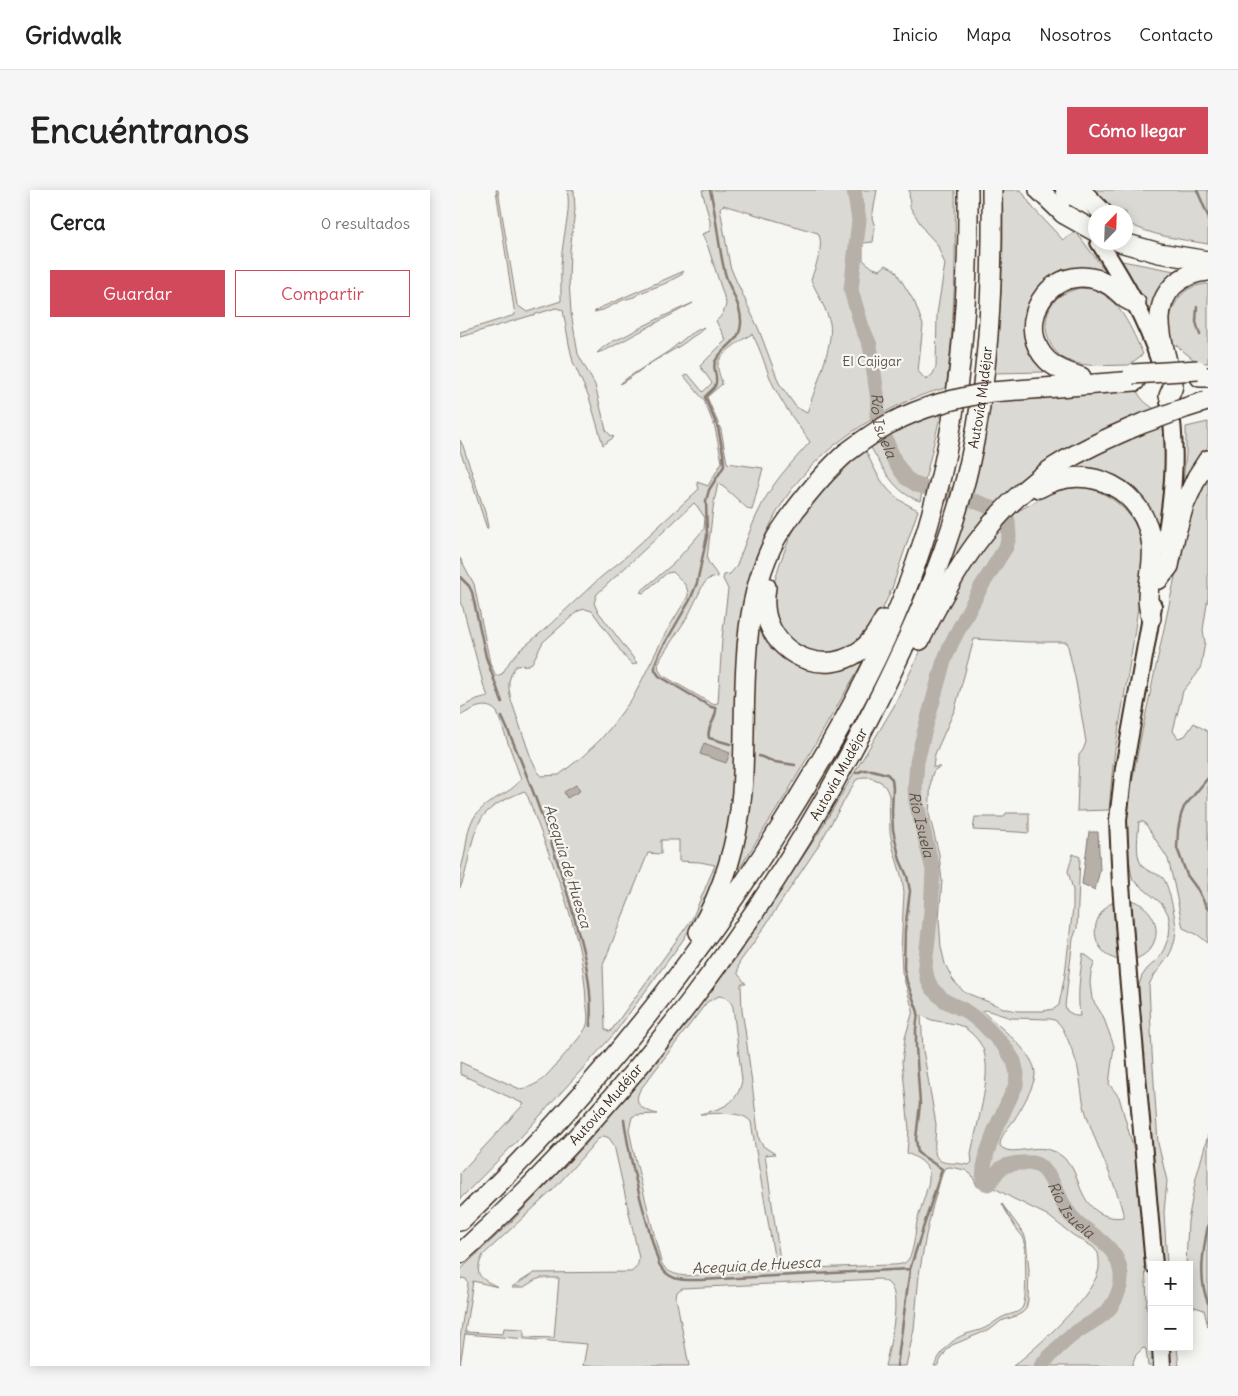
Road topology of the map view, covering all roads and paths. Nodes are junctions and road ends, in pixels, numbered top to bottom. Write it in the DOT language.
graph roads {
  1 [pos="968,190"];
  2 [pos="992,190"];
  3 [pos="1039,190"];
  4 [pos="1064,190"];
  5 [pos="1080,190"];
  6 [pos="1094,205"];
  7 [pos="1088,226"];
  8 [pos="1088,228"];
  9 [pos="1133,234"];
  10 [pos="1133,246"];
  11 [pos="1208,249"];
  12 [pos="1103,250"];
  13 [pos="1208,261"];
  14 [pos="1208,271"];
  15 [pos="1136,303"];
  16 [pos="1204,373"];
  17 [pos="1081,377"];
  18 [pos="1134,378"];
  19 [pos="992,392"];
  20 [pos="1168,396"];
  21 [pos="1208,401"];
  22 [pos="1208,460"];
  23 [pos="1021,493"];
  24 [pos="794,511"];
  25 [pos="925,535"];
  26 [pos="1159,579"];
  27 [pos="1151,618"];
  28 [pos="806,831"];
  29 [pos="636,1031"];
  30 [pos="460,1221"];
  31 [pos="460,1254"];
  32 [pos="1154,1261"];
  33 [pos="1161,1351"];
  34 [pos="1162,1366"];
  1 -- 25 [label="highway, Autovía Mudéjar"];
  2 -- 28 [label="highway, Autovía Mudéjar"];
  3 -- 8 [label="highway, bridge"];
  4 -- 7 [label="highway"];
  5 -- 6 [label="highway"];
  9 -- 11 [label="highway"];
  10 -- 13 [label="highway"];
  12 -- 15 [label="highway"];
  14 -- 20 [label="highway"];
  15 -- 17 [label="highway"];
  15 -- 20 [label="highway"];
  16 -- 18 [label="highway, bridge"];
  17 -- 18 [label="highway"];
  17 -- 19 [label="highway"];
  18 -- 19 [label="highway"];
  19 -- 24 [label="highway, bridge"];
  20 -- 26 [label="highway"];
  21 -- 23 [label="highway, bridge"];
  22 -- 26 [label="highway"];
  23 -- 27 [label="highway"];
  23 -- 28 [label="highway"];
  24 -- 25 [label="highway"];
  24 -- 29 [label="highway"];
  25 -- 29 [label="highway, Autovía Mudéjar"];
  26 -- 27 [label="highway"];
  27 -- 32 [label="highway"];
  28 -- 31 [label="highway, Autovía Mudéjar"];
  29 -- 30 [label="highway, Autovía Mudéjar"];
  33 -- 34 [label="highway"];
}
